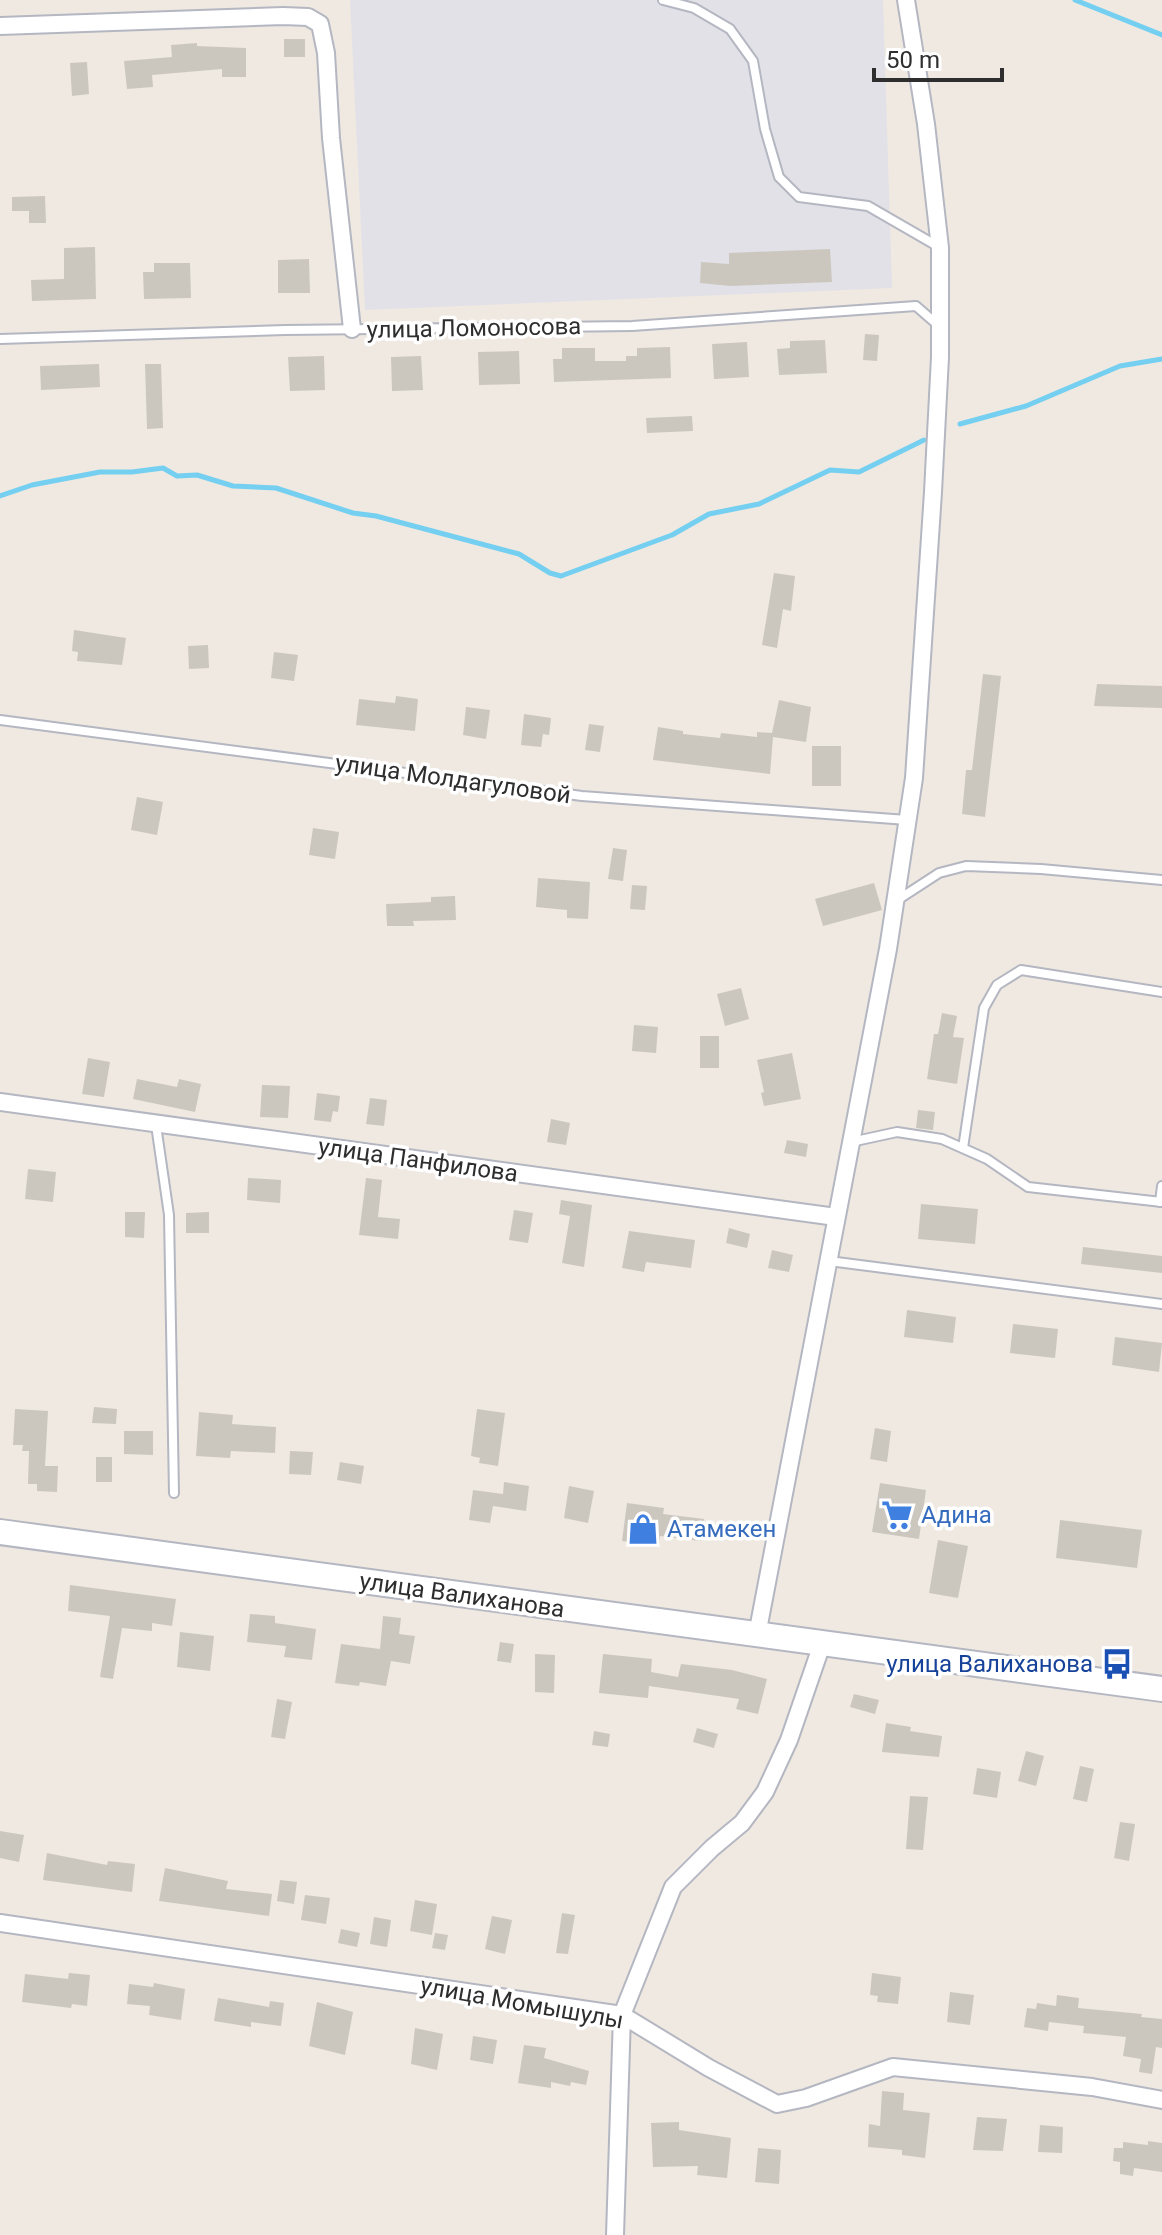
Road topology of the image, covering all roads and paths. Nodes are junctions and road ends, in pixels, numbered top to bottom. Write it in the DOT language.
graph roads {
  1 [pos="663,0"];
  2 [pos="906,0"];
  3 [pos="0,26"];
  4 [pos="940,248"];
  5 [pos="940,327"];
  6 [pos="352,329"];
  7 [pos="0,339"];
  8 [pos="0,720"];
  9 [pos="907,820"];
  10 [pos="1162,880"];
  11 [pos="895,901"];
  12 [pos="1162,992"];
  13 [pos="0,1102"];
  14 [pos="156,1124"];
  15 [pos="850,1142"];
  16 [pos="963,1148"];
  17 [pos="1162,1186"];
  18 [pos="1161,1202"];
  19 [pos="836,1217"];
  20 [pos="828,1261"];
  21 [pos="1162,1304"];
  22 [pos="174,1493"];
  23 [pos="0,1532"];
  24 [pos="757,1635"];
  25 [pos="822,1644"];
  26 [pos="1162,1689"];
  27 [pos="0,1923"];
  28 [pos="622,2015"];
  29 [pos="1162,2100"];
  30 [pos="615,2235"];
  1 -- 4 [label="lane"];
  2 -- 4 [label="street"];
  3 -- 6 [label="street"];
  4 -- 5 [label="street"];
  5 -- 6 [label="lane, улица Ломоносова"];
  5 -- 9 [label="street"];
  6 -- 7 [label="lane, улица Ломоносова"];
  8 -- 9 [label="lane, улица Молдагуловой"];
  9 -- 11 [label="street"];
  10 -- 11 [label="lane"];
  11 -- 15 [label="street"];
  12 -- 16 [label="lane"];
  13 -- 14 [label="street, улица Панфилова"];
  14 -- 19 [label="street, улица Панфилова"];
  14 -- 22 [label="lane"];
  15 -- 16 [label="lane"];
  15 -- 19 [label="street"];
  16 -- 18 [label="lane"];
  17 -- 18 [label="lane"];
  19 -- 20 [label="street"];
  20 -- 21 [label="lane"];
  20 -- 24 [label="street"];
  23 -- 24 [label="main road, улица Валиханова"];
  24 -- 25 [label="main road, улица Валиханова"];
  25 -- 26 [label="main road, улица Валиханова"];
  25 -- 28 [label="street"];
  27 -- 28 [label="street, улица Момышулы"];
  28 -- 29 [label="street, улица Момышулы"];
  28 -- 30 [label="street"];
}
